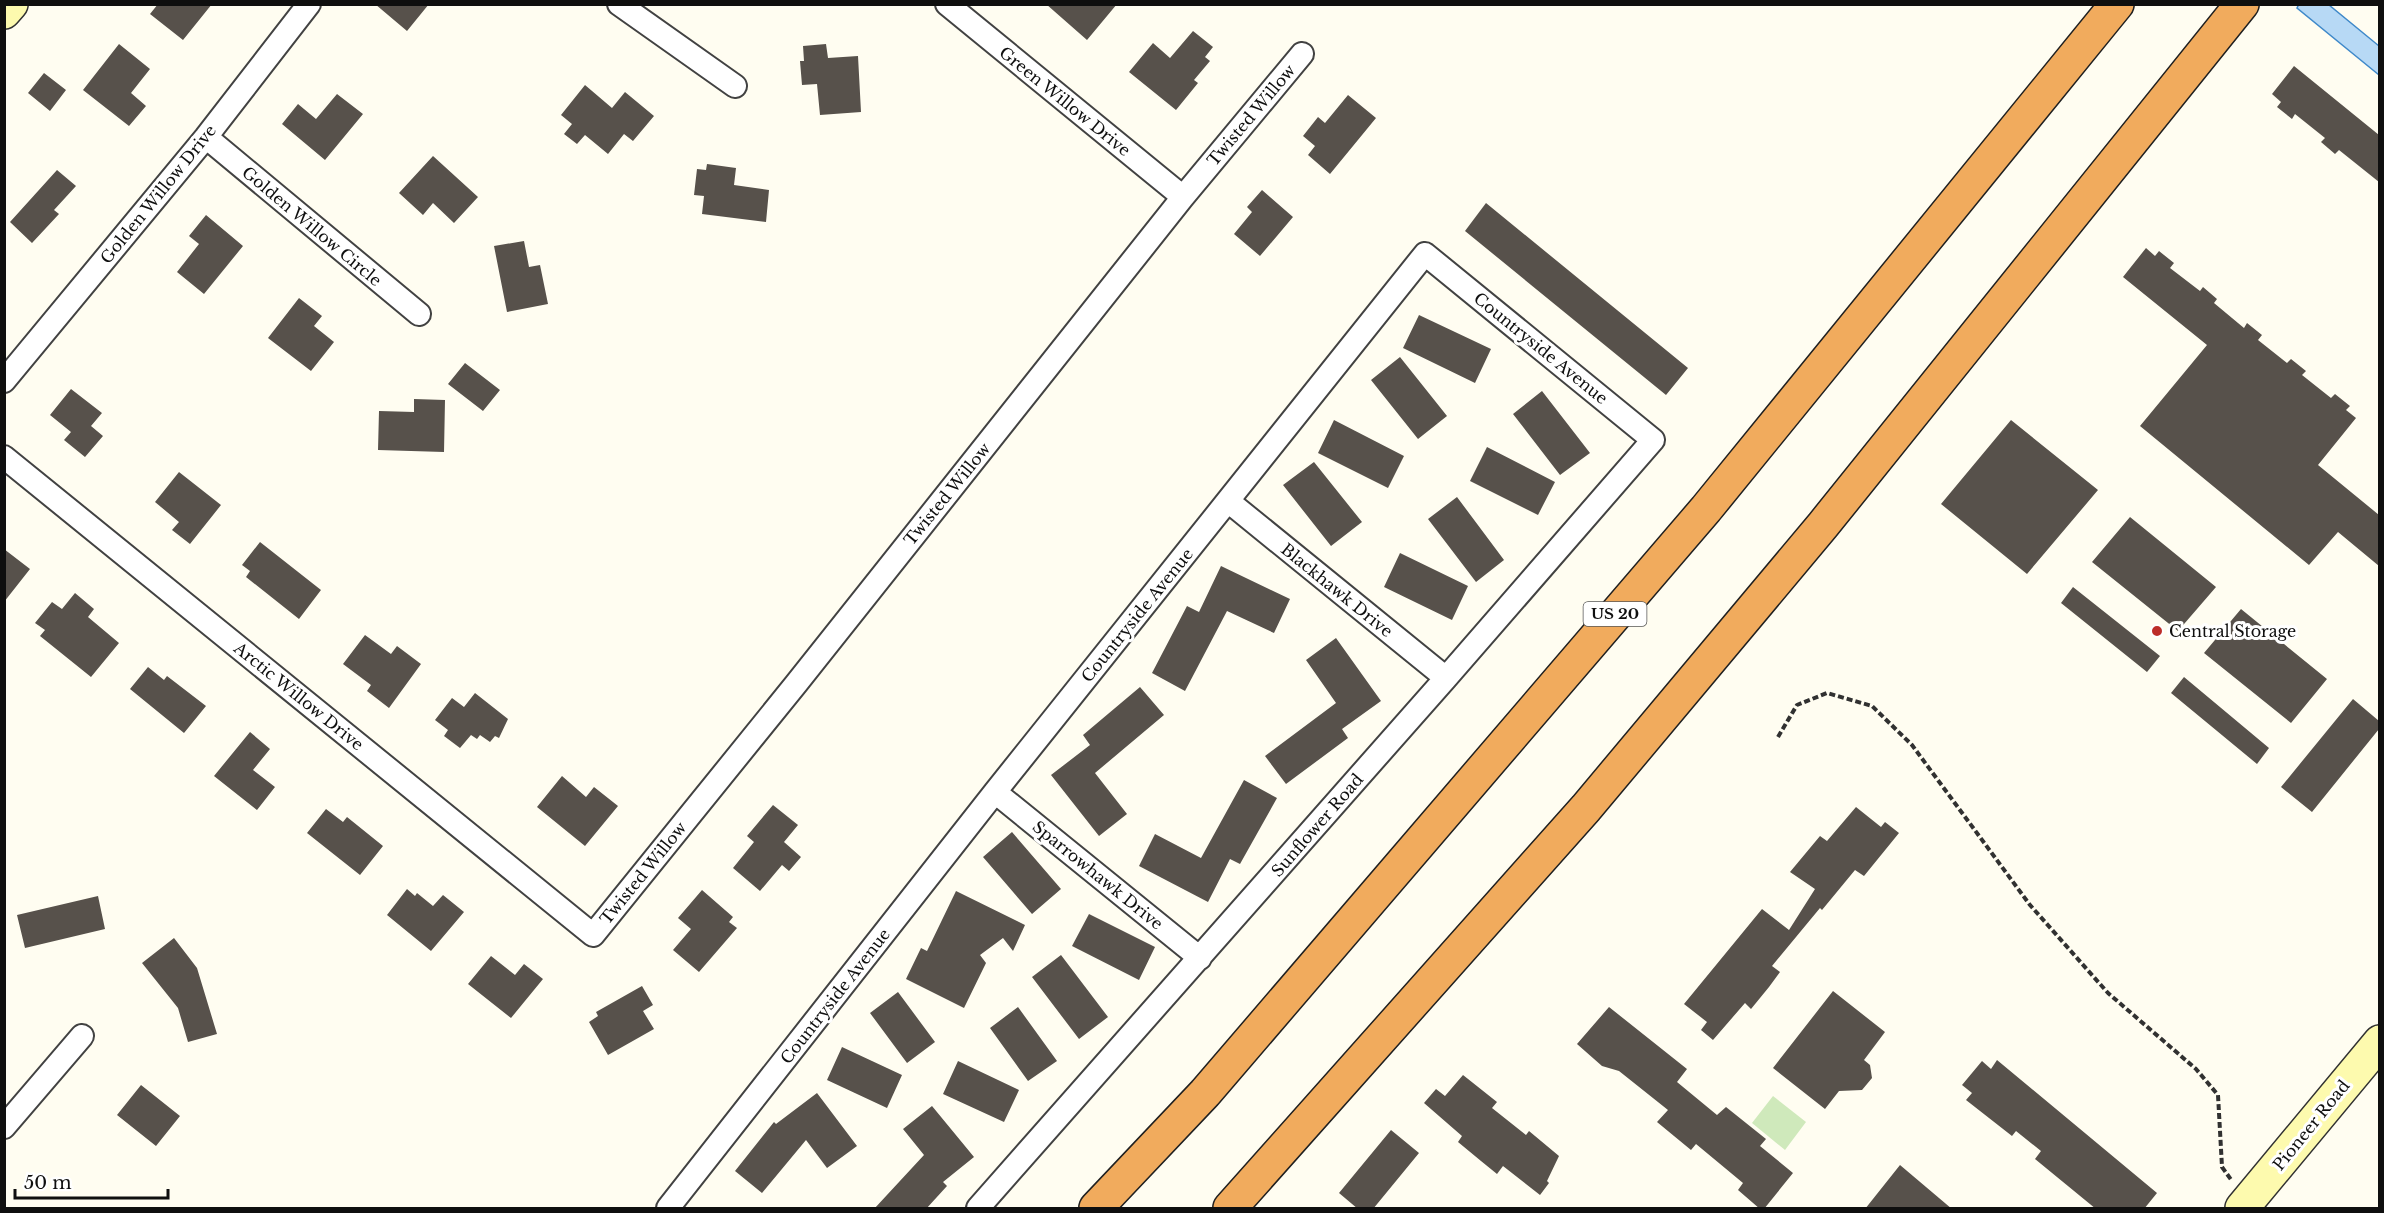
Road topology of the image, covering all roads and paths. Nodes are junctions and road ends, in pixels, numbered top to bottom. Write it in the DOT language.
graph roads {
  1 [pos="11,4"];
  2 [pos="309,4"];
  3 [pos="619,4"];
  4 [pos="947,4"];
  5 [pos="2117,4"];
  6 [pos="2242,4"];
  7 [pos="4,12"];
  8 [pos="1302,54"];
  9 [pos="735,86"];
  10 [pos="206,137"];
  11 [pos="1183,197"];
  12 [pos="419,314"];
  13 [pos="4,381"];
  14 [pos="1653,440"];
  15 [pos="4,456"];
  16 [pos="1228,501"];
  17 [pos="1446,678"];
  18 [pos="1778,737"];
  19 [pos="995,792"];
  20 [pos="593,935"];
  21 [pos="1200,958"];
  22 [pos="82,1036"];
  23 [pos="2379,1042"];
  24 [pos="4,1127"];
  25 [pos="2245,1205"];
  26 [pos="668,1209"];
  27 [pos="978,1209"];
  28 [pos="1096,1209"];
  29 [pos="1230,1209"];
  1 -- 7 [label="street"];
  2 -- 10 [label="street, Golden Willow Drive"];
  3 -- 9 [label="street"];
  4 -- 11 [label="street, Green Willow Drive"];
  5 -- 28 [label="highway, US 20"];
  6 -- 29 [label="highway"];
  8 -- 11 [label="street, Twisted Willow"];
  10 -- 12 [label="street, Golden Willow Circle"];
  10 -- 13 [label="street, Golden Willow Drive"];
  11 -- 20 [label="street, Twisted Willow"];
  14 -- 16 [label="street, Countryside Avenue"];
  14 -- 17 [label="street, Sunflower Road"];
  15 -- 20 [label="street, Arctic Willow Drive"];
  16 -- 17 [label="street, Blackhawk Drive"];
  16 -- 19 [label="street, Countryside Avenue"];
  17 -- 21 [label="street, Sunflower Road"];
  18 -- 25 [label="path"];
  19 -- 21 [label="street, Sparrowhawk Drive"];
  19 -- 26 [label="street, Countryside Avenue"];
  21 -- 27 [label="street, Sunflower Road"];
  22 -- 24 [label="street"];
  23 -- 25 [label="street, Pioneer Road"];
}
